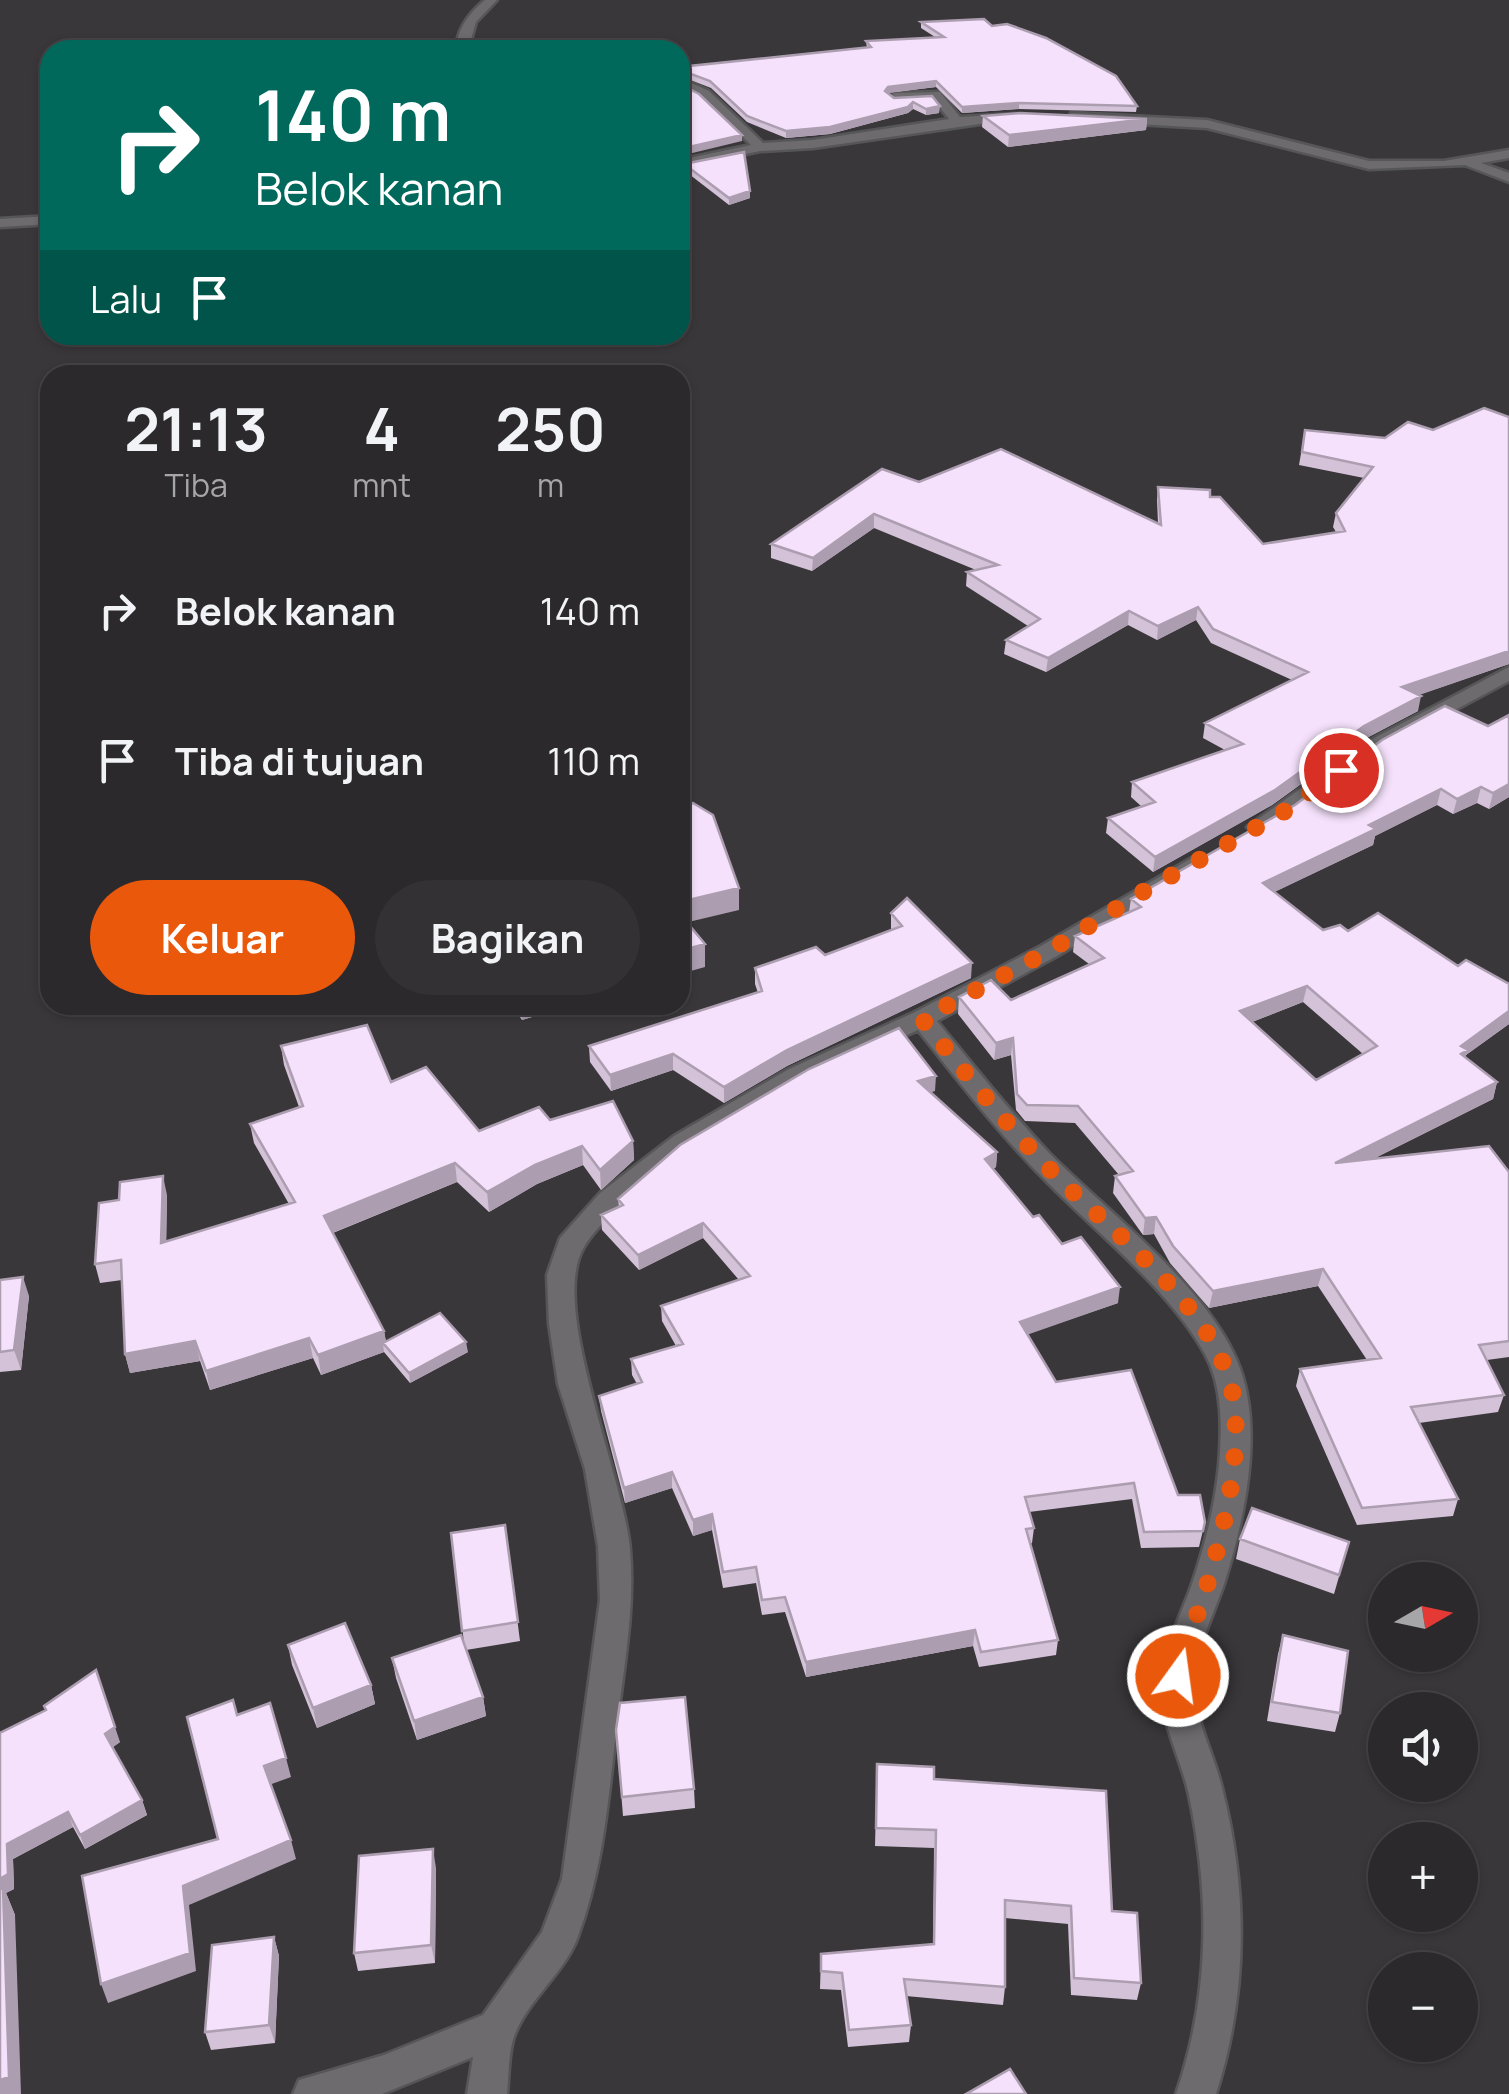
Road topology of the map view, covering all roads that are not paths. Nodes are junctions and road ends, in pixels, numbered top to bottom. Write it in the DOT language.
graph roads {
  1 [pos="492,0"];
  2 [pos="460,40"];
  3 [pos="690,87"];
  4 [pos="894,97"];
  5 [pos="1037,117"];
  6 [pos="1054,117"];
  7 [pos="957,122"];
  8 [pos="760,147"];
  9 [pos="1509,154"];
  10 [pos="690,162"];
  11 [pos="1468,162"];
  12 [pos="1509,178"];
  13 [pos="40,221"];
  14 [pos="0,223"];
  15 [pos="1509,674"];
  16 [pos="922,1019"];
  17 [pos="496,2028"];
  18 [pos="313,2094"];
  19 [pos="487,2094"];
  20 [pos="1196,2094"];
  1 -- 2 [label="street"];
  3 -- 8 [label="street"];
  4 -- 7 [label="street"];
  5 -- 7 [label="street"];
  6 -- 11 [label="street"];
  7 -- 8 [label="street"];
  8 -- 10 [label="street"];
  9 -- 11 [label="street"];
  11 -- 12 [label="street"];
  13 -- 14 [label="street"];
  15 -- 16 [label="street"];
  16 -- 17 [label="street"];
  16 -- 20 [label="street"];
  17 -- 18 [label="street"];
  17 -- 19 [label="street"];
}
